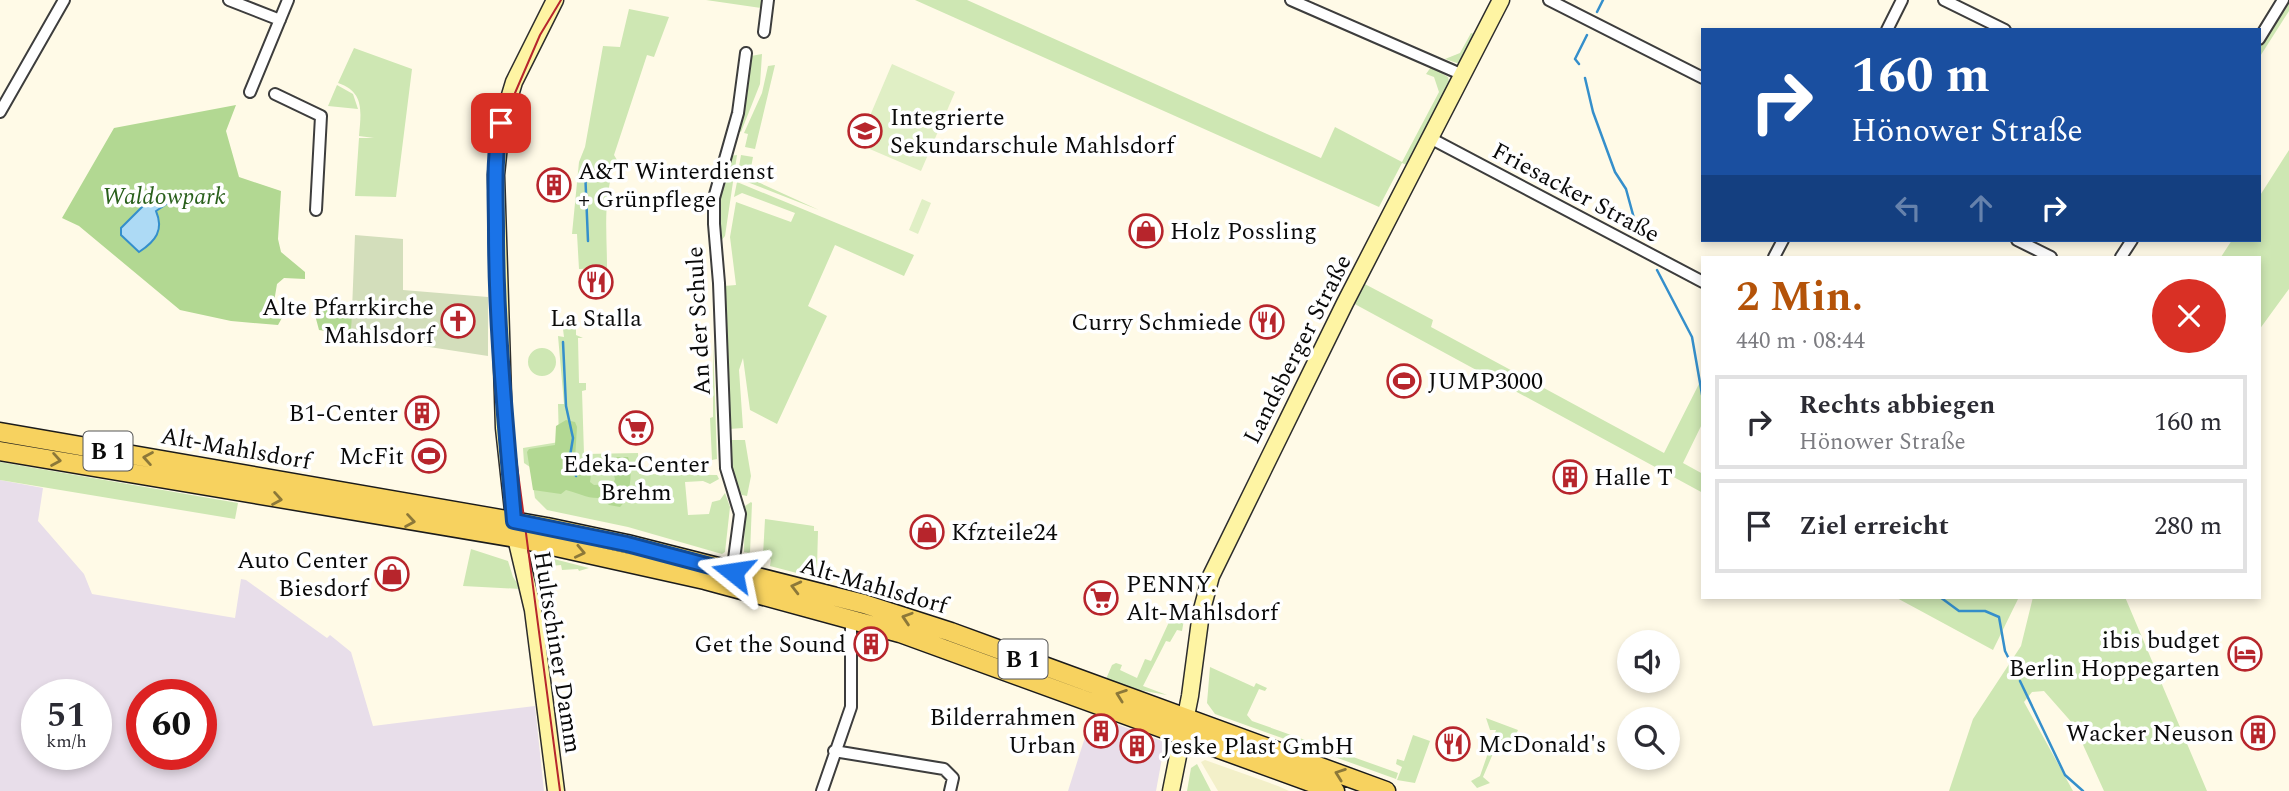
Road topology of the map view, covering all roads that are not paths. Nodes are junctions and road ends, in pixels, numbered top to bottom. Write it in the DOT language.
graph roads {
  1 [pos="64,0"];
  2 [pos="229,0"];
  3 [pos="288,0"];
  4 [pos="555,0"];
  5 [pos="768,0"];
  6 [pos="1292,0"];
  7 [pos="1501,0"];
  8 [pos="1549,0"];
  9 [pos="1902,0"];
  10 [pos="1944,0"];
  11 [pos="2284,0"];
  12 [pos="280,20"];
  13 [pos="1888,28"];
  14 [pos="2001,28"];
  15 [pos="764,33"];
  16 [pos="2261,36"];
  17 [pos="746,53"];
  18 [pos="1463,75"];
  19 [pos="1701,77"];
  20 [pos="250,92"];
  21 [pos="275,94"];
  22 [pos="0,112"];
  23 [pos="1430,138"];
  24 [pos="316,210"];
  25 [pos="2021,242"];
  26 [pos="2049,256"];
  27 [pos="1701,281"];
  28 [pos="0,432"];
  29 [pos="0,451"];
  30 [pos="515,529"];
  31 [pos="731,579"];
  32 [pos="851,619"];
  33 [pos="1183,727"];
  34 [pos="834,751"];
  35 [pos="556,791"];
  36 [pos="822,791"];
  37 [pos="950,791"];
  38 [pos="1171,791"];
  39 [pos="1335,791"];
  40 [pos="1386,791"];
  1 -- 22 [label="street"];
  2 -- 12 [label="street"];
  3 -- 12 [label="street"];
  4 -- 30 [label="street, Hultschiner Damm"];
  5 -- 15 [label="street"];
  6 -- 18 [label="street"];
  7 -- 18 [label="street, Landsberger Straße"];
  8 -- 19 [label="street"];
  9 -- 13 [label="street"];
  10 -- 14 [label="street"];
  11 -- 16 [label="street"];
  12 -- 20 [label="street"];
  17 -- 31 [label="street, An der Schule"];
  18 -- 23 [label="street, Landsberger Straße"];
  21 -- 24 [label="street"];
  23 -- 27 [label="street, Friesacker Straße"];
  23 -- 33 [label="street, Landsberger Straße"];
  25 -- 26 [label="street"];
  30 -- 28 [label="main road, Alt-Mahlsdorf / B 1, one-way"];
  29 -- 30 [label="main road, Alt-Mahlsdorf / B 1, one-way"];
  30 -- 31 [label="main road, Alt-Mahlsdorf / B 1"];
  30 -- 35 [label="street, Hultschiner Damm"];
  31 -- 32 [label="main road, Alt-Mahlsdorf / B 1"];
  33 -- 31 [label="main road, Alt-Mahlsdorf / B 1, one-way"];
  32 -- 33 [label="main road, Alt-Mahlsdorf / B 1"];
  32 -- 34 [label="street"];
  33 -- 38 [label="street, Landsberger Straße"];
  33 -- 39 [label="main road, Alt-Mahlsdorf / B 1"];
  40 -- 33 [label="main road, Alt-Mahlsdorf / B 1, one-way"];
  34 -- 36 [label="street"];
  34 -- 37 [label="street"];
}
